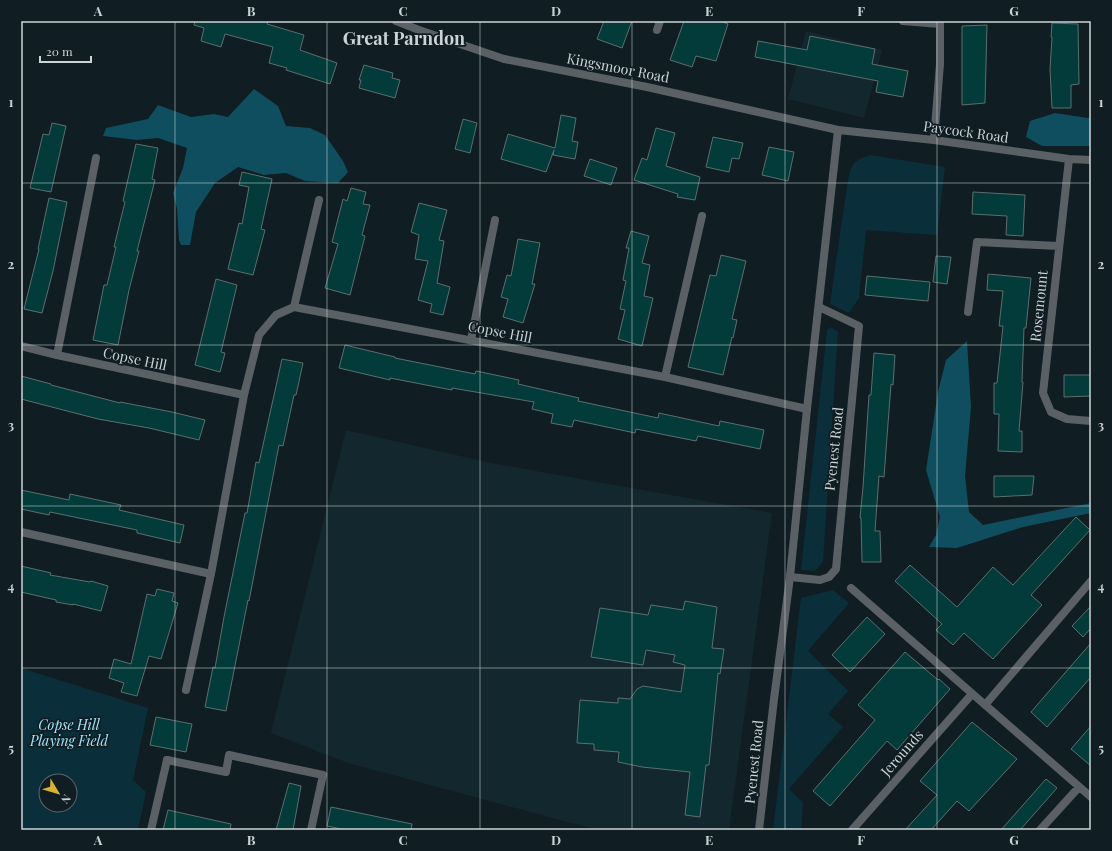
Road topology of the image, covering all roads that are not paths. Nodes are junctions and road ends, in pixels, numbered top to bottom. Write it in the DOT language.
graph roads {
  1 [pos="396,21"];
  2 [pos="660,21"];
  3 [pos="903,21"];
  4 [pos="940,22"];
  5 [pos="657,30"];
  6 [pos="838,130"];
  7 [pos="934,140"];
  8 [pos="96,158"];
  9 [pos="1069,159"];
  10 [pos="1091,160"];
  11 [pos="320,200"];
  12 [pos="702,216"];
  13 [pos="495,220"];
  14 [pos="1059,246"];
  15 [pos="294,307"];
  16 [pos="819,307"];
  17 [pos="968,312"];
  18 [pos="471,340"];
  19 [pos="21,346"];
  20 [pos="57,355"];
  21 [pos="665,377"];
  22 [pos="244,395"];
  23 [pos="807,408"];
  24 [pos="1091,421"];
  25 [pos="21,532"];
  26 [pos="211,574"];
  27 [pos="790,578"];
  28 [pos="1091,581"];
  29 [pos="851,588"];
  30 [pos="186,690"];
  31 [pos="972,694"];
  32 [pos="985,705"];
  33 [pos="1079,787"];
  34 [pos="1091,797"];
  35 [pos="152,830"];
  36 [pos="311,830"];
  37 [pos="760,830"];
  38 [pos="852,830"];
  39 [pos="1040,830"];
  1 -- 6 [label="street, Kingsmoor Road"];
  2 -- 5 [label="street"];
  3 -- 4 [label="street"];
  4 -- 7 [label="street"];
  6 -- 7 [label="street, Paycock Road"];
  6 -- 16 [label="street, Pyenest Road"];
  7 -- 9 [label="street, Paycock Road"];
  8 -- 20 [label="street"];
  9 -- 10 [label="street, Paycock Road"];
  9 -- 14 [label="street, Rosemount"];
  11 -- 15 [label="street"];
  12 -- 21 [label="street"];
  13 -- 18 [label="street"];
  14 -- 17 [label="street"];
  14 -- 24 [label="street, Rosemount"];
  15 -- 18 [label="street, Copse Hill"];
  15 -- 22 [label="street"];
  16 -- 23 [label="street, Pyenest Road"];
  16 -- 27 [label="street, Pyenest Road"];
  18 -- 21 [label="street, Copse Hill"];
  19 -- 20 [label="street, Copse Hill"];
  20 -- 22 [label="street, Copse Hill"];
  21 -- 23 [label="street, Copse Hill"];
  22 -- 26 [label="street"];
  23 -- 27 [label="street, Pyenest Road"];
  25 -- 26 [label="street"];
  26 -- 30 [label="street"];
  27 -- 37 [label="street, Pyenest Road"];
  28 -- 32 [label="street"];
  29 -- 31 [label="street"];
  31 -- 32 [label="street"];
  31 -- 38 [label="street, Jerounds"];
  32 -- 33 [label="street"];
  33 -- 34 [label="street"];
  33 -- 39 [label="street"];
  35 -- 36 [label="street"];
}
